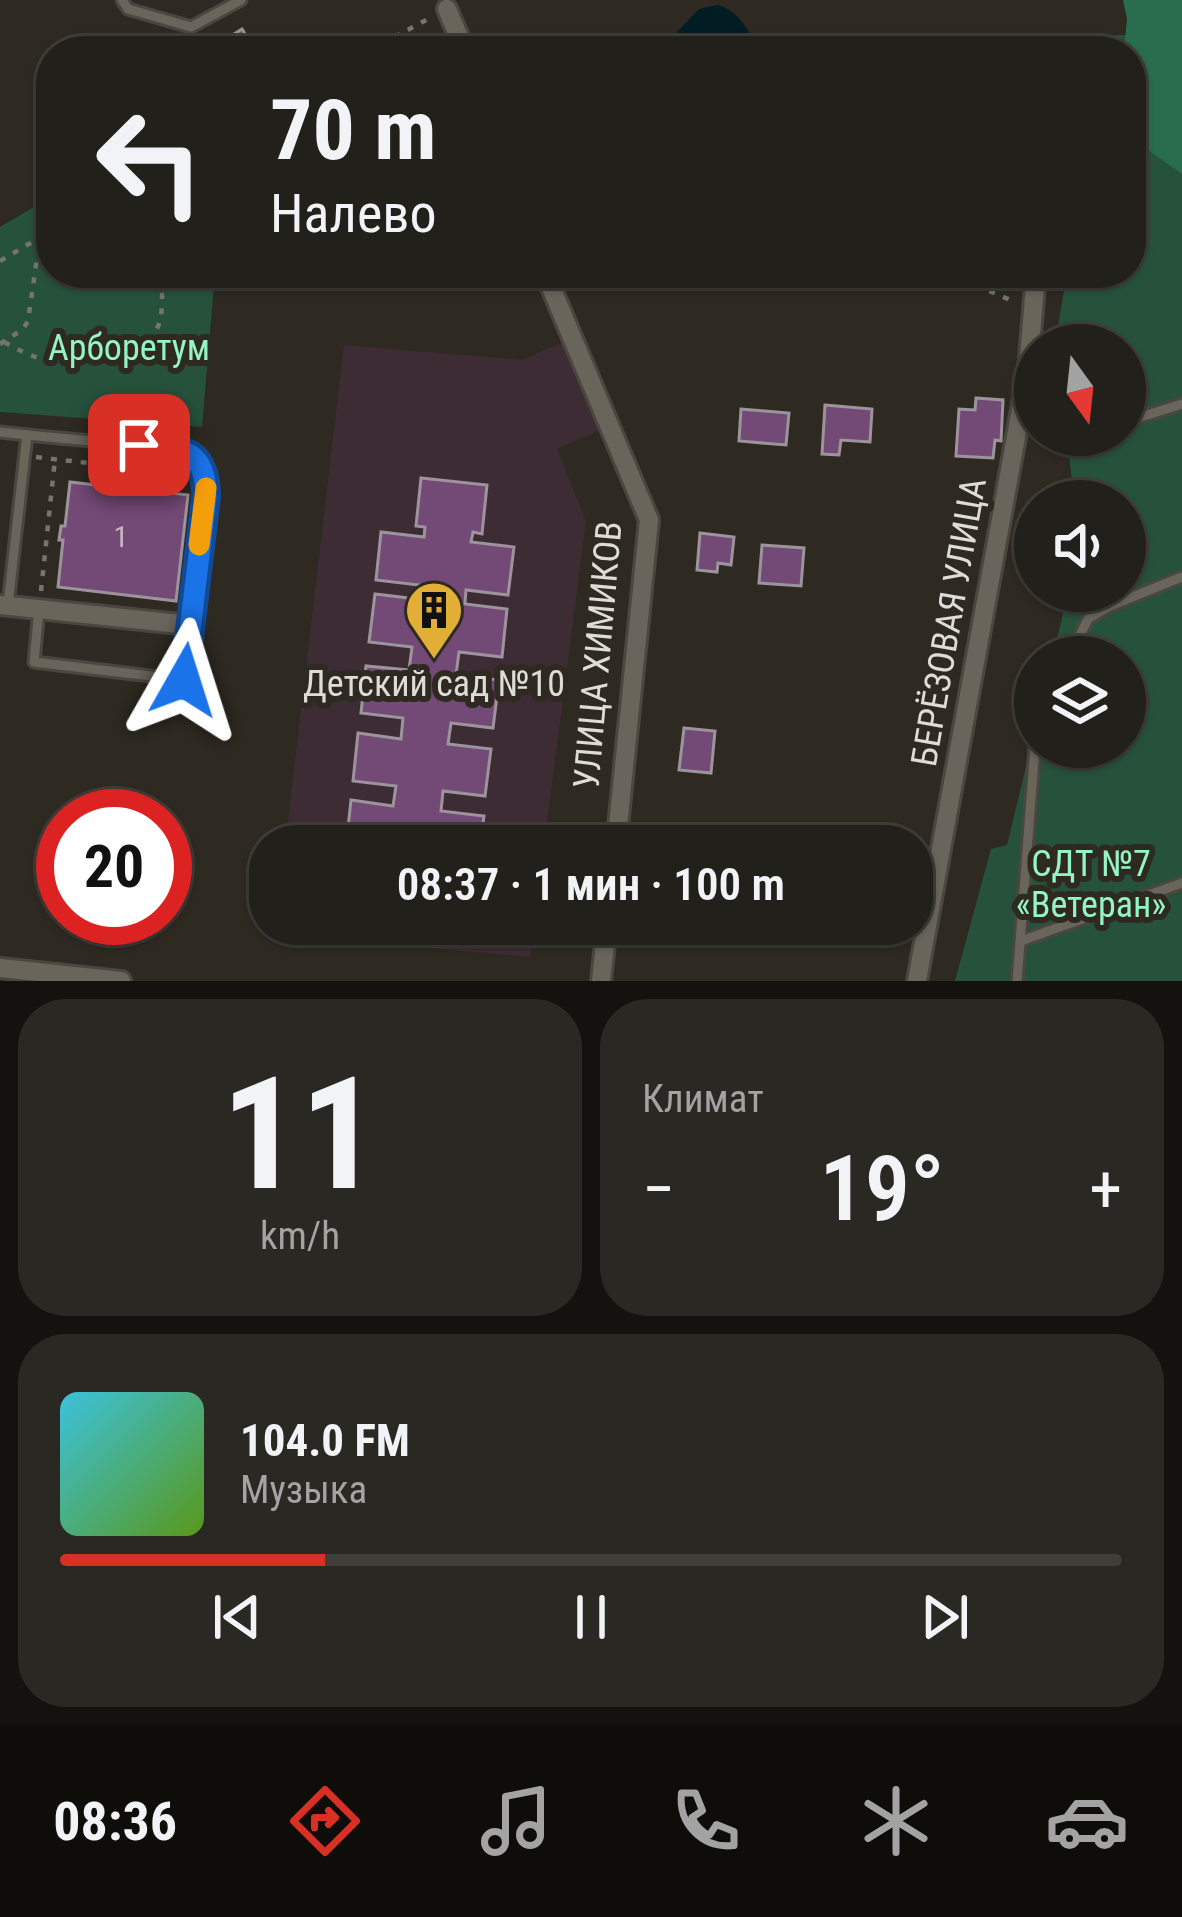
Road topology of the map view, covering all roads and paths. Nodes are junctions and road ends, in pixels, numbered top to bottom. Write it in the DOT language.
graph roads {
  1 [pos="122,0"];
  2 [pos="241,0"];
  3 [pos="444,4"];
  4 [pos="392,36"];
  5 [pos="458,36"];
  6 [pos="36,240"];
  7 [pos="0,261"];
  8 [pos="36,265"];
  9 [pos="161,288"];
  10 [pos="551,288"];
  11 [pos="983,288"];
  12 [pos="1034,288"];
  13 [pos="1031,309"];
  14 [pos="2,343"];
  15 [pos="1182,404"];
  16 [pos="1146,415"];
  17 [pos="0,432"];
  18 [pos="27,435"];
  19 [pos="24,456"];
  20 [pos="56,459"];
  21 [pos="131,474"];
  22 [pos="48,531"];
  23 [pos="60,533"];
  24 [pos="1182,577"];
  25 [pos="5,581"];
  26 [pos="35,600"];
  27 [pos="4,605"];
  28 [pos="189,626"];
  29 [pos="1080,636"];
  30 [pos="1034,768"];
  31 [pos="618,825"];
  32 [pos="1182,883"];
  33 [pos="1021,941"];
  34 [pos="605,945"];
  35 [pos="0,968"];
  36 [pos="93,980"];
  37 [pos="121,981"];
  38 [pos="601,981"];
  39 [pos="917,981"];
  40 [pos="1017,981"];
  1 -- 2 [label="lane"];
  3 -- 4 [label="path"];
  3 -- 5 [label="street"];
  6 -- 7 [label="path"];
  8 -- 14 [label="path"];
  9 -- 14 [label="path"];
  10 -- 31 [label="street, УЛИЦА ХИМИКОВ"];
  11 -- 13 [label="path"];
  12 -- 13 [label="street, БЕРЁЗОВАЯ УЛИЦА"];
  13 -- 39 [label="street, БЕРЁЗОВАЯ УЛИЦА"];
  15 -- 16 [label="lane"];
  17 -- 18 [label="lane"];
  18 -- 19 [label="lane"];
  18 -- 28 [label="lane"];
  19 -- 20 [label="path"];
  19 -- 25 [label="lane"];
  20 -- 21 [label="path"];
  20 -- 22 [label="path"];
  22 -- 23 [label="path"];
  22 -- 26 [label="path"];
  24 -- 29 [label="lane"];
  25 -- 27 [label="lane"];
  26 -- 27 [label="street"];
  26 -- 28 [label="street"];
  26 -- 28 [label="lane"];
  30 -- 33 [label="lane"];
  32 -- 33 [label="lane"];
  33 -- 40 [label="lane"];
  34 -- 38 [label="street"];
  35 -- 36 [label="street"];
  36 -- 37 [label="street"];
}
